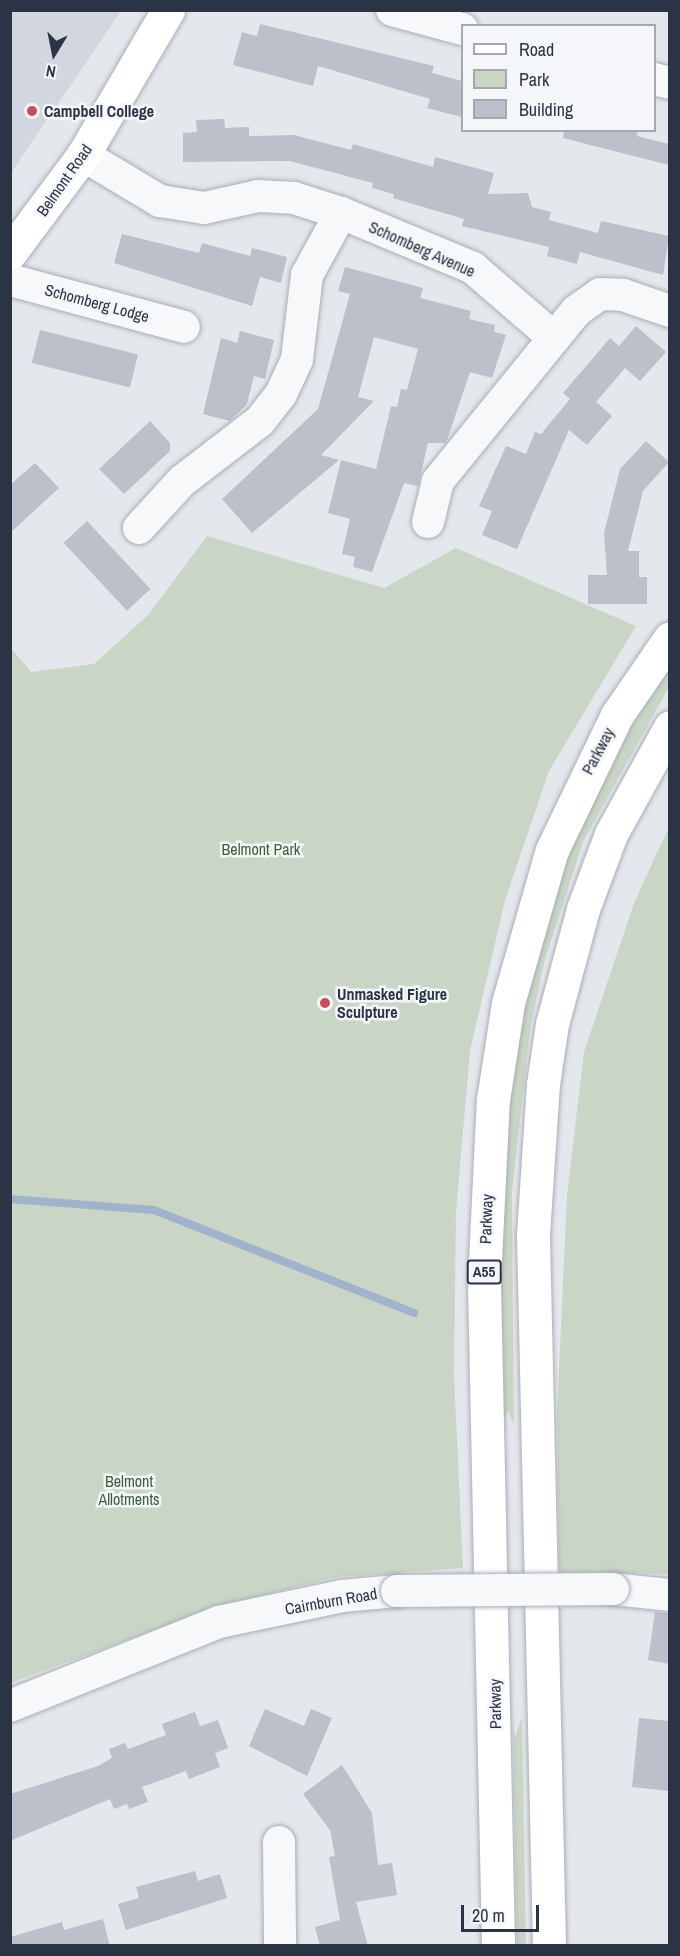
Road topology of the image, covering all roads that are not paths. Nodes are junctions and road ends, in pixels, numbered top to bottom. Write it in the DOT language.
graph roads {
  1 [pos="168,10"];
  2 [pos="392,10"];
  3 [pos="461,29"];
  4 [pos="83,154"];
  5 [pos="341,213"];
  6 [pos="10,253"];
  7 [pos="10,280"];
  8 [pos="669,311"];
  9 [pos="184,327"];
  10 [pos="553,337"];
  11 [pos="428,522"];
  12 [pos="140,528"];
  13 [pos="669,638"];
  14 [pos="669,727"];
  15 [pos="669,1594"];
  16 [pos="10,1706"];
  17 [pos="279,1842"];
  18 [pos="280,1946"];
  19 [pos="498,1946"];
  20 [pos="549,1946"];
  1 -- 4 [label="main road, Belmont Road"];
  2 -- 3 [label="street"];
  4 -- 5 [label="street, Schomberg Avenue"];
  4 -- 6 [label="main road, Belmont Road"];
  5 -- 10 [label="street, Schomberg Avenue"];
  5 -- 12 [label="street"];
  7 -- 9 [label="street, Schomberg Lodge"];
  8 -- 10 [label="street"];
  10 -- 11 [label="street"];
  13 -- 19 [label="main road, Parkway / A55"];
  14 -- 20 [label="main road"];
  15 -- 16 [label="street, Cairnburn Road, bridge"];
  17 -- 18 [label="street"];
}
